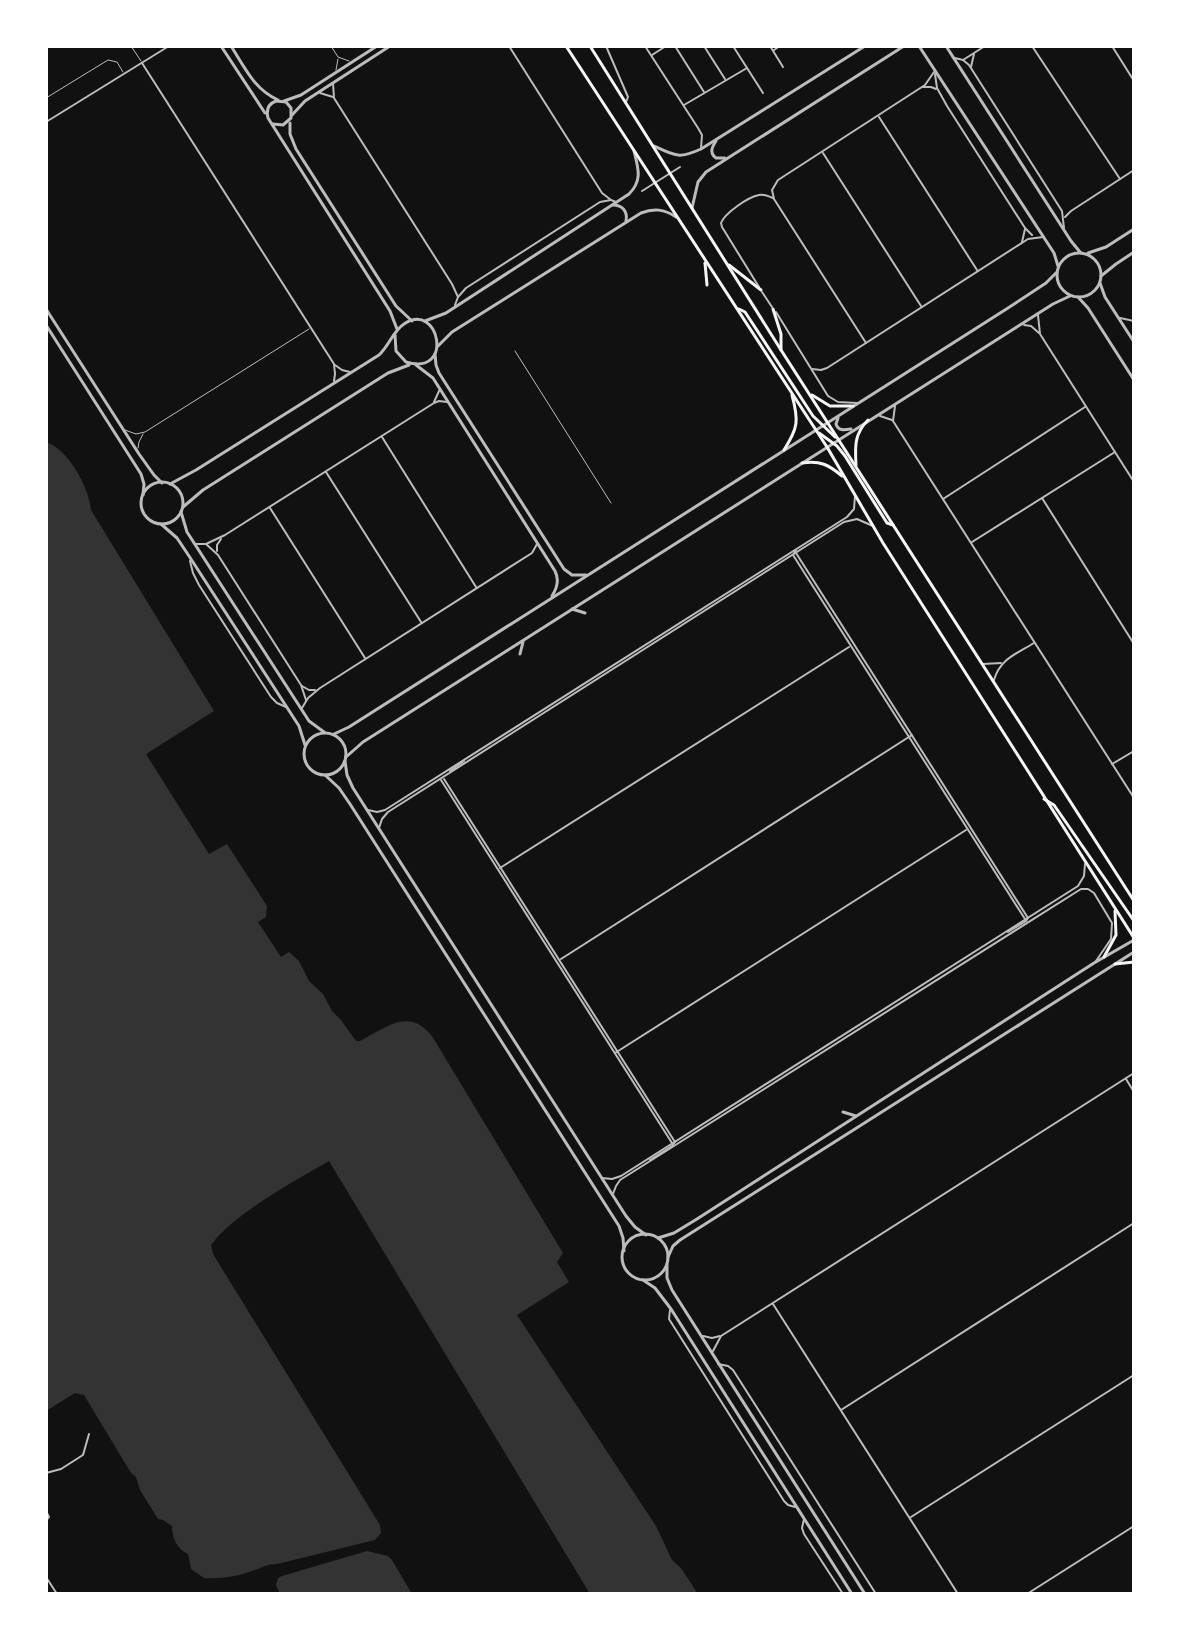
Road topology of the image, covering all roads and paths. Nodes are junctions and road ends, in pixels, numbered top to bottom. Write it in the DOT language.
graph roads {
  1 [pos="131,46"];
  2 [pos="169,46"];
  3 [pos="221,46"];
  4 [pos="231,46"];
  5 [pos="331,46"];
  6 [pos="377,46"];
  7 [pos="390,46"];
  8 [pos="509,46"];
  9 [pos="566,46"];
  10 [pos="590,46"];
  11 [pos="606,46"];
  12 [pos="645,46"];
  13 [pos="666,46"];
  14 [pos="675,46"];
  15 [pos="704,46"];
  16 [pos="733,46"];
  17 [pos="770,46"];
  18 [pos="780,46"];
  19 [pos="865,46"];
  20 [pos="904,46"];
  21 [pos="919,46"];
  22 [pos="946,46"];
  23 [pos="985,46"];
  24 [pos="1032,46"];
  25 [pos="1112,46"];
  26 [pos="773,50"];
  27 [pos="974,53"];
  28 [pos="651,56"];
  29 [pos="338,57"];
  30 [pos="953,57"];
  31 [pos="963,60"];
  32 [pos="353,62"];
  33 [pos="142,63"];
  34 [pos="783,67"];
  35 [pos="971,67"];
  36 [pos="747,68"];
  37 [pos="934,69"];
  38 [pos="335,73"];
  39 [pos="124,74"];
  40 [pos="726,80"];
  41 [pos="1134,81"];
  42 [pos="334,82"];
  43 [pos="921,88"];
  44 [pos="938,91"];
  45 [pos="316,93"];
  46 [pos="705,93"];
  47 [pos="763,93"];
  48 [pos="46,98"];
  49 [pos="334,98"];
  50 [pos="281,101"];
  51 [pos="626,103"];
  52 [pos="683,106"];
  53 [pos="267,115"];
  54 [pos="291,116"];
  55 [pos="878,116"];
  56 [pos="46,122"];
  57 [pos="273,124"];
  58 [pos="719,138"];
  59 [pos="653,145"];
  60 [pos="632,147"];
  61 [pos="701,149"];
  62 [pos="823,152"];
  63 [pos="727,157"];
  64 [pos="680,167"];
  65 [pos="1134,170"];
  66 [pos="1120,179"];
  67 [pos="642,191"];
  68 [pos="602,193"];
  69 [pos="774,199"];
  70 [pos="611,200"];
  71 [pos="618,202"];
  72 [pos="598,204"];
  73 [pos="613,205"];
  74 [pos="1060,207"];
  75 [pos="692,208"];
  76 [pos="1074,209"];
  77 [pos="677,217"];
  78 [pos="1064,218"];
  79 [pos="624,224"];
  80 [pos="1025,228"];
  81 [pos="1134,229"];
  82 [pos="1065,231"];
  83 [pos="1034,237"];
  84 [pos="1044,237"];
  85 [pos="1022,243"];
  86 [pos="1134,252"];
  87 [pos="1083,253"];
  88 [pos="704,259"];
  89 [pos="726,262"];
  90 [pos="1058,266"];
  91 [pos="978,271"];
  92 [pos="1057,272"];
  93 [pos="1101,276"];
  94 [pos="1100,282"];
  95 [pos="452,284"];
  96 [pos="707,285"];
  97 [pos="466,288"];
  98 [pos="761,290"];
  99 [pos="1070,296"];
  100 [pos="458,297"];
  101 [pos="1078,297"];
  102 [pos="736,307"];
  103 [pos="921,307"];
  104 [pos="455,308"];
  105 [pos="46,309"];
  106 [pos="773,309"];
  107 [pos="1038,313"];
  108 [pos="1117,317"];
  109 [pos="412,321"];
  110 [pos="1134,321"];
  111 [pos="422,322"];
  112 [pos="1021,324"];
  113 [pos="46,325"];
  114 [pos="311,328"];
  115 [pos="396,333"];
  116 [pos="1134,333"];
  117 [pos="1040,334"];
  118 [pos="1133,341"];
  119 [pos="866,343"];
  120 [pos="438,346"];
  121 [pos="781,350"];
  122 [pos="515,351"];
  123 [pos="436,352"];
  124 [pos="334,364"];
  125 [pos="414,364"];
  126 [pos="811,368"];
  127 [pos="827,368"];
  128 [pos="353,372"];
  129 [pos="1134,380"];
  130 [pos="333,384"];
  131 [pos="821,384"];
  132 [pos="440,389"];
  133 [pos="791,392"];
  134 [pos="808,393"];
  135 [pos="448,402"];
  136 [pos="434,403"];
  137 [pos="858,403"];
  138 [pos="896,403"];
  139 [pos="853,406"];
  140 [pos="1086,406"];
  141 [pos="843,412"];
  142 [pos="877,415"];
  143 [pos="868,420"];
  144 [pos="893,421"];
  145 [pos="827,423"];
  146 [pos="121,426"];
  147 [pos="822,426"];
  148 [pos="854,429"];
  149 [pos="816,430"];
  150 [pos="145,432"];
  151 [pos="381,436"];
  152 [pos="838,439"];
  153 [pos="833,443"];
  154 [pos="827,447"];
  155 [pos="784,450"];
  156 [pos="1115,452"];
  157 [pos="139,454"];
  158 [pos="802,463"];
  159 [pos="857,469"];
  160 [pos="325,471"];
  161 [pos="845,479"];
  162 [pos="1134,482"];
  163 [pos="162,483"];
  164 [pos="170,484"];
  165 [pos="855,494"];
  166 [pos="143,495"];
  167 [pos="1042,498"];
  168 [pos="943,499"];
  169 [pos="611,503"];
  170 [pos="269,507"];
  171 [pos="182,509"];
  172 [pos="161,524"];
  173 [pos="893,525"];
  174 [pos="874,526"];
  175 [pos="225,535"];
  176 [pos="537,542"];
  177 [pos="971,543"];
  178 [pos="195,544"];
  179 [pos="206,544"];
  180 [pos="532,553"];
  181 [pos="544,553"];
  182 [pos="794,553"];
  183 [pos="218,555"];
  184 [pos="189,556"];
  185 [pos="557,559"];
  186 [pos="550,564"];
  187 [pos="590,574"];
  188 [pos="477,588"];
  189 [pos="550,599"];
  190 [pos="572,609"];
  191 [pos="585,613"];
  192 [pos="422,623"];
  193 [pos="524,640"];
  194 [pos="1035,642"];
  195 [pos="1134,644"];
  196 [pos="852,645"];
  197 [pos="520,654"];
  198 [pos="365,658"];
  199 [pos="1002,663"];
  200 [pos="983,664"];
  201 [pos="994,680"];
  202 [pos="301,685"];
  203 [pos="320,688"];
  204 [pos="306,701"];
  205 [pos="287,707"];
  206 [pos="302,709"];
  207 [pos="324,732"];
  208 [pos="334,734"];
  209 [pos="910,736"];
  210 [pos="305,745"];
  211 [pos="1134,751"];
  212 [pos="346,759"];
  213 [pos="1112,764"];
  214 [pos="325,775"];
  215 [pos="441,777"];
  216 [pos="1134,798"];
  217 [pos="1044,799"];
  218 [pos="367,809"];
  219 [pos="969,828"];
  220 [pos="379,829"];
  221 [pos="1085,863"];
  222 [pos="499,868"];
  223 [pos="1134,901"];
  224 [pos="1115,907"];
  225 [pos="1027,920"];
  226 [pos="1134,921"];
  227 [pos="1134,939"];
  228 [pos="1134,952"];
  229 [pos="1104,957"];
  230 [pos="558,961"];
  231 [pos="1134,962"];
  232 [pos="1094,963"];
  233 [pos="1115,964"];
  234 [pos="616,1052"];
  235 [pos="812,1056"];
  236 [pos="1134,1073"];
  237 [pos="1126,1078"];
  238 [pos="1134,1092"];
  239 [pos="843,1112"];
  240 [pos="856,1116"];
  241 [pos="674,1144"];
  242 [pos="602,1178"];
  243 [pos="613,1196"];
  244 [pos="1134,1223"];
  245 [pos="646,1235"];
  246 [pos="658,1238"];
  247 [pos="624,1251"];
  248 [pos="668,1257"];
  249 [pos="667,1265"];
  250 [pos="643,1280"];
  251 [pos="773,1303"];
  252 [pos="671,1309"];
  253 [pos="699,1334"];
  254 [pos="721,1336"];
  255 [pos="712,1354"];
  256 [pos="718,1364"];
  257 [pos="1134,1375"];
  258 [pos="841,1410"];
  259 [pos="89,1434"];
  260 [pos="46,1473"];
  261 [pos="797,1507"];
  262 [pos="46,1511"];
  263 [pos="804,1518"];
  264 [pos="910,1518"];
  265 [pos="46,1521"];
  266 [pos="1134,1526"];
  267 [pos="46,1577"];
  268 [pos="57,1594"];
  269 [pos="843,1594"];
  270 [pos="852,1594"];
  271 [pos="865,1594"];
  272 [pos="876,1594"];
  273 [pos="958,1594"];
  274 [pos="1027,1594"];
  1 -- 33 [label="lane"];
  2 -- 33 [label="street"];
  3 -- 53 [label="street"];
  4 -- 50 [label="street"];
  5 -- 29 [label="lane"];
  6 -- 32 [label="street"];
  7 -- 42 [label="street"];
  8 -- 68 [label="street"];
  9 -- 60 [label="main road"];
  10 -- 51 [label="main road"];
  11 -- 51 [label="street"];
  12 -- 28 [label="street"];
  13 -- 28 [label="street"];
  14 -- 46 [label="street"];
  15 -- 40 [label="street"];
  16 -- 36 [label="street"];
  17 -- 26 [label="street"];
  18 -- 26 [label="street"];
  19 -- 58 [label="street"];
  20 -- 63 [label="street"];
  21 -- 37 [label="street"];
  22 -- 30 [label="street"];
  23 -- 27 [label="street"];
  24 -- 66 [label="street"];
  25 -- 41 [label="street"];
  26 -- 34 [label="street"];
  27 -- 31 [label="street"];
  27 -- 35 [label="street"];
  28 -- 52 [label="street"];
  29 -- 32 [label="lane"];
  29 -- 38 [label="lane"];
  30 -- 31 [label="street"];
  30 -- 82 [label="street"];
  31 -- 35 [label="street"];
  32 -- 38 [label="street"];
  33 -- 39 [label="street"];
  33 -- 114 [label="street"];
  35 -- 74 [label="street"];
  36 -- 40 [label="street"];
  36 -- 47 [label="street"];
  37 -- 43 [label="street"];
  37 -- 44 [label="street"];
  37 -- 84 [label="street"];
  38 -- 50 [label="street"];
  39 -- 48 [label="lane"];
  39 -- 56 [label="street"];
  40 -- 46 [label="street"];
  42 -- 45 [label="street"];
  42 -- 49 [label="street"];
  43 -- 44 [label="street"];
  43 -- 55 [label="street"];
  44 -- 80 [label="street"];
  45 -- 49 [label="street"];
  45 -- 54 [label="street"];
  46 -- 52 [label="street"];
  49 -- 95 [label="street"];
  50 -- 53 [label="street"];
  50 -- 54 [label="street"];
  51 -- 59 [label="main road"];
  52 -- 61 [label="street"];
  53 -- 57 [label="street"];
  54 -- 57 [label="street"];
  54 -- 109 [label="street"];
  55 -- 62 [label="street"];
  55 -- 91 [label="street"];
  57 -- 115 [label="street"];
  58 -- 61 [label="street"];
  58 -- 63 [label="street"];
  59 -- 61 [label="street"];
  59 -- 75 [label="main road"];
  60 -- 71 [label="street"];
  60 -- 77 [label="main road"];
  62 -- 69 [label="street"];
  62 -- 103 [label="street"];
  63 -- 75 [label="street"];
  64 -- 67 [label="street"];
  65 -- 66 [label="street"];
  66 -- 76 [label="street"];
  68 -- 70 [label="street"];
  68 -- 72 [label="street"];
  69 -- 98 [label="street"];
  69 -- 119 [label="street"];
  70 -- 71 [label="street"];
  70 -- 72 [label="street"];
  71 -- 73 [label="street"];
  72 -- 97 [label="street"];
  73 -- 79 [label="street"];
  73 -- 104 [label="street"];
  74 -- 76 [label="street"];
  74 -- 78 [label="street"];
  75 -- 89 [label="main road"];
  76 -- 78 [label="street"];
  77 -- 79 [label="street"];
  77 -- 88 [label="main road"];
  78 -- 82 [label="street"];
  79 -- 120 [label="street"];
  80 -- 83 [label="street"];
  80 -- 85 [label="street"];
  81 -- 87 [label="street"];
  82 -- 87 [label="street"];
  83 -- 84 [label="street"];
  83 -- 85 [label="street"];
  84 -- 90 [label="street"];
  85 -- 91 [label="street"];
  86 -- 93 [label="street"];
  87 -- 90 [label="street"];
  87 -- 93 [label="street"];
  88 -- 96 [label="main road"];
  88 -- 102 [label="main road"];
  89 -- 98 [label="main road"];
  89 -- 121 [label="main road"];
  90 -- 92 [label="street"];
  91 -- 103 [label="street"];
  92 -- 99 [label="street"];
  92 -- 137 [label="street"];
  93 -- 94 [label="street"];
  94 -- 101 [label="street"];
  94 -- 108 [label="street"];
  95 -- 97 [label="street"];
  95 -- 100 [label="street"];
  97 -- 100 [label="street"];
  98 -- 106 [label="street"];
  99 -- 101 [label="street"];
  99 -- 107 [label="street"];
  100 -- 104 [label="street"];
  101 -- 129 [label="street"];
  102 -- 133 [label="main road"];
  102 -- 147 [label="main road"];
  103 -- 119 [label="street"];
  104 -- 111 [label="street"];
  105 -- 146 [label="street"];
  106 -- 121 [label="main road"];
  106 -- 126 [label="street"];
  107 -- 112 [label="street"];
  107 -- 117 [label="street"];
  108 -- 110 [label="street"];
  108 -- 118 [label="street"];
  109 -- 111 [label="street"];
  109 -- 115 [label="street"];
  111 -- 120 [label="street"];
  112 -- 117 [label="street"];
  112 -- 138 [label="street"];
  113 -- 166 [label="street"];
  114 -- 124 [label="street"];
  114 -- 150 [label="lane"];
  115 -- 125 [label="street"];
  115 -- 128 [label="street"];
  116 -- 118 [label="street"];
  117 -- 140 [label="street"];
  119 -- 127 [label="street"];
  120 -- 123 [label="street"];
  121 -- 134 [label="main road"];
  122 -- 169 [label="lane"];
  123 -- 125 [label="street"];
  123 -- 185 [label="street"];
  124 -- 128 [label="street"];
  124 -- 130 [label="street"];
  125 -- 132 [label="street"];
  125 -- 171 [label="street"];
  126 -- 127 [label="street"];
  126 -- 131 [label="street"];
  127 -- 131 [label="street"];
  128 -- 130 [label="street"];
  130 -- 164 [label="street"];
  131 -- 137 [label="street"];
  132 -- 135 [label="street"];
  132 -- 136 [label="street"];
  133 -- 149 [label="main road"];
  133 -- 155 [label="main road"];
  134 -- 139 [label="main road"];
  134 -- 145 [label="main road"];
  135 -- 136 [label="street"];
  135 -- 176 [label="street"];
  136 -- 151 [label="street"];
  137 -- 139 [label="street"];
  138 -- 142 [label="street"];
  138 -- 144 [label="street"];
  139 -- 141 [label="street"];
  140 -- 156 [label="street"];
  140 -- 168 [label="street"];
  141 -- 145 [label="street"];
  141 -- 148 [label="street"];
  142 -- 143 [label="street"];
  142 -- 144 [label="street"];
  143 -- 148 [label="street"];
  143 -- 159 [label="main road"];
  144 -- 168 [label="street"];
  145 -- 147 [label="street"];
  145 -- 152 [label="main road"];
  146 -- 150 [label="lane"];
  146 -- 157 [label="street"];
  147 -- 149 [label="street"];
  147 -- 152 [label="main road"];
  148 -- 152 [label="street"];
  149 -- 153 [label="main road"];
  149 -- 154 [label="main road"];
  149 -- 155 [label="street"];
  150 -- 157 [label="lane"];
  151 -- 160 [label="street"];
  151 -- 188 [label="street"];
  152 -- 153 [label="street"];
  152 -- 159 [label="main road"];
  153 -- 154 [label="street"];
  153 -- 173 [label="main road"];
  154 -- 158 [label="street"];
  154 -- 161 [label="main road"];
  155 -- 187 [label="street"];
  156 -- 162 [label="street"];
  156 -- 167 [label="street"];
  157 -- 163 [label="street"];
  158 -- 161 [label="main road"];
  158 -- 190 [label="street"];
  159 -- 173 [label="main road"];
  160 -- 170 [label="street"];
  160 -- 192 [label="street"];
  161 -- 165 [label="main road"];
  163 -- 164 [label="street"];
  163 -- 166 [label="street"];
  164 -- 171 [label="street"];
  165 -- 174 [label="main road"];
  165 -- 182 [label="street"];
  166 -- 172 [label="street"];
  167 -- 177 [label="street"];
  167 -- 195 [label="street"];
  168 -- 177 [label="street"];
  170 -- 175 [label="street"];
  170 -- 198 [label="street"];
  171 -- 172 [label="street"];
  171 -- 178 [label="street"];
  172 -- 184 [label="street"];
  173 -- 200 [label="main road"];
  174 -- 182 [label="street"];
  174 -- 217 [label="main road"];
  175 -- 179 [label="street"];
  175 -- 183 [label="street"];
  176 -- 180 [label="street"];
  176 -- 181 [label="street"];
  177 -- 194 [label="street"];
  178 -- 179 [label="street"];
  178 -- 206 [label="street"];
  179 -- 183 [label="street"];
  180 -- 181 [label="street"];
  180 -- 188 [label="street"];
  181 -- 186 [label="street"];
  182 -- 196 [label="street"];
  182 -- 215 [label="street"];
  182 -- 215 [label="street"];
  183 -- 202 [label="street"];
  184 -- 205 [label="street"];
  184 -- 205 [label="street"];
  185 -- 186 [label="street"];
  185 -- 187 [label="street"];
  186 -- 189 [label="street"];
  187 -- 189 [label="street"];
  188 -- 192 [label="street"];
  189 -- 208 [label="street"];
  190 -- 191 [label="street"];
  190 -- 193 [label="street"];
  192 -- 198 [label="street"];
  193 -- 197 [label="street"];
  193 -- 212 [label="street"];
  194 -- 199 [label="street"];
  194 -- 213 [label="street"];
  196 -- 209 [label="street"];
  196 -- 222 [label="street"];
  198 -- 203 [label="street"];
  199 -- 200 [label="street"];
  199 -- 201 [label="street"];
  200 -- 201 [label="main road"];
  201 -- 223 [label="main road"];
  202 -- 203 [label="street"];
  202 -- 204 [label="street"];
  203 -- 204 [label="street"];
  204 -- 206 [label="street"];
  205 -- 210 [label="street"];
  206 -- 207 [label="street"];
  207 -- 208 [label="street"];
  207 -- 210 [label="street"];
  208 -- 212 [label="street"];
  209 -- 219 [label="street"];
  209 -- 230 [label="street"];
  210 -- 214 [label="street"];
  211 -- 213 [label="street"];
  212 -- 214 [label="street"];
  212 -- 218 [label="street"];
  213 -- 216 [label="street"];
  214 -- 247 [label="street"];
  215 -- 218 [label="street"];
  215 -- 220 [label="street"];
  215 -- 222 [label="street"];
  217 -- 221 [label="main road"];
  217 -- 226 [label="main road"];
  218 -- 220 [label="street"];
  219 -- 225 [label="street"];
  219 -- 234 [label="street"];
  220 -- 242 [label="street"];
  221 -- 224 [label="main road"];
  221 -- 225 [label="street"];
  222 -- 230 [label="street"];
  224 -- 227 [label="main road"];
  224 -- 229 [label="main road"];
  225 -- 232 [label="street"];
  225 -- 235 [label="street"];
  225 -- 235 [label="street"];
  227 -- 229 [label="street"];
  228 -- 233 [label="street"];
  229 -- 232 [label="street"];
  230 -- 234 [label="street"];
  231 -- 233 [label="main road"];
  232 -- 240 [label="street"];
  233 -- 248 [label="street"];
  234 -- 241 [label="street"];
  235 -- 241 [label="street"];
  236 -- 237 [label="street"];
  237 -- 238 [label="street"];
  237 -- 251 [label="street"];
  239 -- 240 [label="street"];
  240 -- 246 [label="street"];
  241 -- 242 [label="street"];
  241 -- 243 [label="street"];
  242 -- 243 [label="street"];
  243 -- 245 [label="street"];
  244 -- 258 [label="street"];
  245 -- 246 [label="street"];
  245 -- 247 [label="street"];
  246 -- 248 [label="street"];
  247 -- 250 [label="street"];
  248 -- 249 [label="street"];
  249 -- 250 [label="street"];
  249 -- 253 [label="street"];
  250 -- 252 [label="street"];
  251 -- 254 [label="street"];
  251 -- 258 [label="street"];
  252 -- 261 [label="street"];
  252 -- 261 [label="street"];
  253 -- 254 [label="street"];
  253 -- 255 [label="street"];
  254 -- 255 [label="street"];
  255 -- 256 [label="street"];
  256 -- 271 [label="street"];
  256 -- 272 [label="street"];
  257 -- 264 [label="street"];
  258 -- 264 [label="street"];
  259 -- 260 [label="street"];
  261 -- 263 [label="street"];
  262 -- 265 [label="street"];
  263 -- 269 [label="street"];
  263 -- 270 [label="street"];
  264 -- 273 [label="street"];
  266 -- 274 [label="street"];
  267 -- 268 [label="street"];
}
